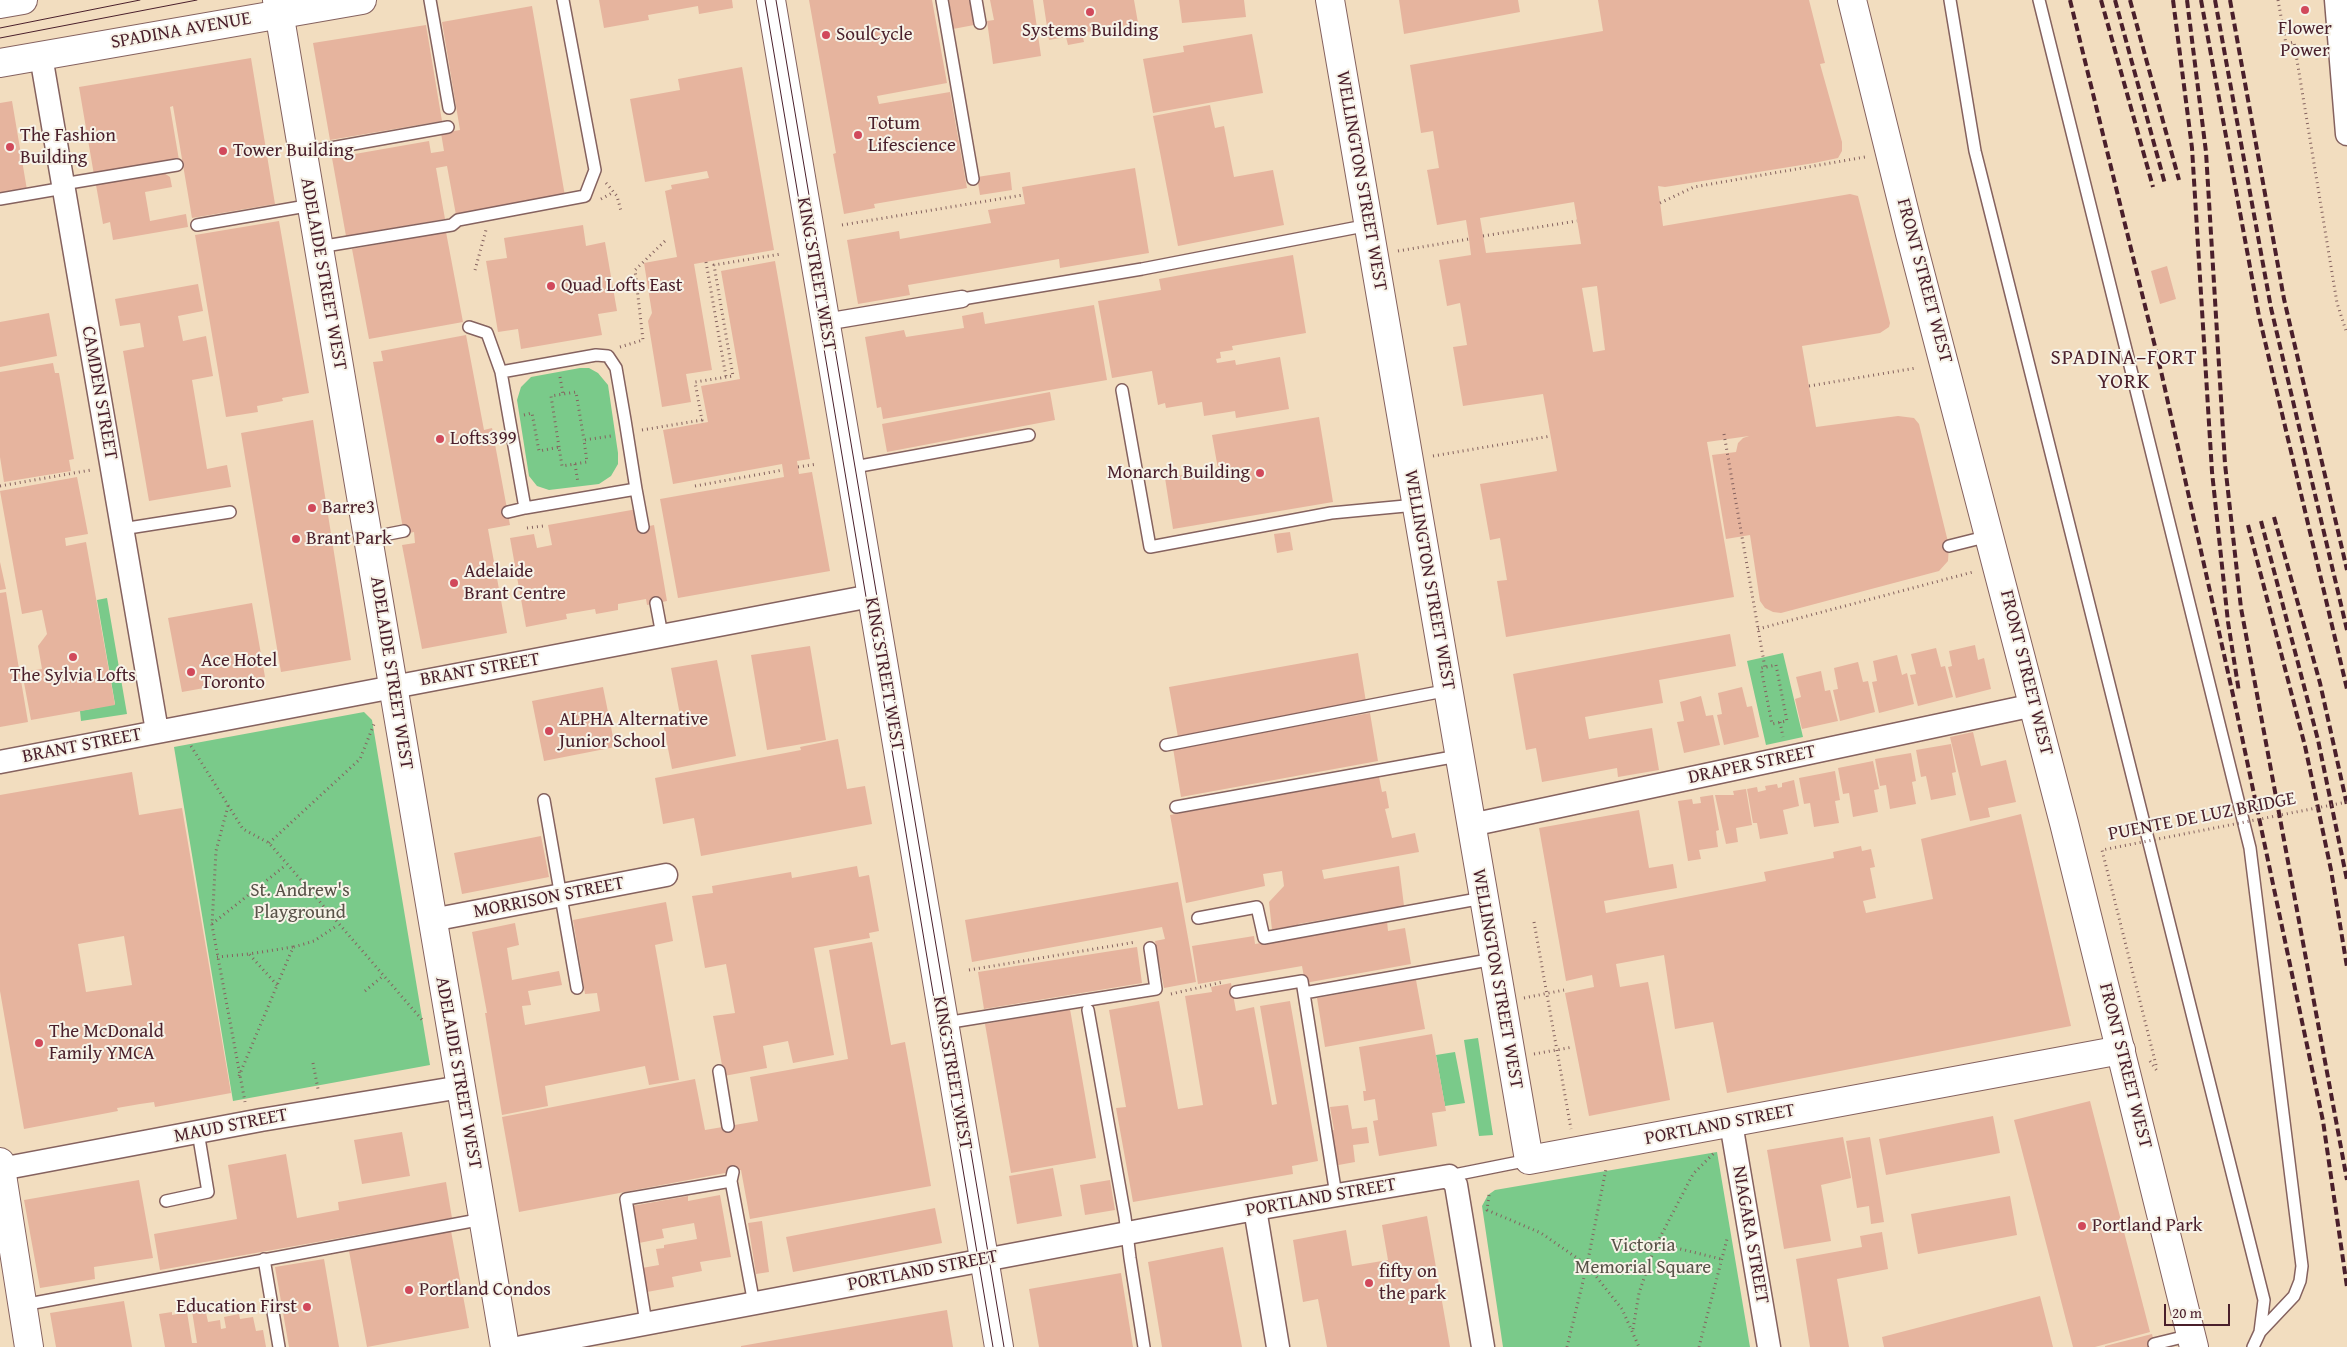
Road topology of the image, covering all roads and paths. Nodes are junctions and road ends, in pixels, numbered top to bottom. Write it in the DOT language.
graph roads {
  1 [pos="23,0"];
  2 [pos="362,0"];
  3 [pos="430,0"];
  4 [pos="563,0"];
  5 [pos="771,0"];
  6 [pos="942,0"];
  7 [pos="976,0"];
  8 [pos="1330,0"];
  9 [pos="1852,0"];
  10 [pos="1950,0"];
  11 [pos="2039,0"];
  12 [pos="2278,0"];
  13 [pos="0,4"];
  14 [pos="2340,4"];
  15 [pos="278,7"];
  16 [pos="980,23"];
  17 [pos="41,56"];
  18 [pos="0,63"];
  19 [pos="449,108"];
  20 [pos="448,127"];
  21 [pos="2347,134"];
  22 [pos="303,153"];
  23 [pos="1865,157"];
  24 [pos="177,165"];
  25 [pos="595,170"];
  26 [pos="973,179"];
  27 [pos="63,186"];
  28 [pos="1023,194"];
  29 [pos="0,199"];
  30 [pos="1660,203"];
  31 [pos="312,205"];
  32 [pos="621,211"];
  33 [pos="1577,221"];
  34 [pos="197,225"];
  35 [pos="842,225"];
  36 [pos="1369,225"];
  37 [pos="1483,236"];
  38 [pos="1469,239"];
  39 [pos="666,240"];
  40 [pos="319,247"];
  41 [pos="1390,252"];
  42 [pos="781,254"];
  43 [pos="714,266"];
  44 [pos="962,299"];
  45 [pos="824,322"];
  46 [pos="469,327"];
  47 [pos="2347,334"];
  48 [pos="608,356"];
  49 [pos="1916,368"];
  50 [pos="501,372"];
  51 [pos="726,377"];
  52 [pos="561,385"];
  53 [pos="1809,386"];
  54 [pos="1122,390"];
  55 [pos="563,394"];
  56 [pos="509,417"];
  57 [pos="627,433"];
  58 [pos="1724,434"];
  59 [pos="1029,435"];
  60 [pos="1551,436"];
  61 [pos="584,440"];
  62 [pos="559,447"];
  63 [pos="1425,458"];
  64 [pos="575,464"];
  65 [pos="817,464"];
  66 [pos="798,467"];
  67 [pos="849,468"];
  68 [pos="99,469"];
  69 [pos="783,470"];
  70 [pos="577,479"];
  71 [pos="0,486"];
  72 [pos="695,486"];
  73 [pos="636,489"];
  74 [pos="1416,504"];
  75 [pos="524,508"];
  76 [pos="230,512"];
  77 [pos="508,512"];
  78 [pos="543,526"];
  79 [pos="643,527"];
  80 [pos="528,528"];
  81 [pos="122,529"];
  82 [pos="404,531"];
  83 [pos="1990,535"];
  84 [pos="368,538"];
  85 [pos="1949,546"];
  86 [pos="1973,572"];
  87 [pos="871,596"];
  88 [pos="656,603"];
  89 [pos="1758,629"];
  90 [pos="662,635"];
  91 [pos="1765,668"];
  92 [pos="393,686"];
  93 [pos="1449,690"];
  94 [pos="2034,705"];
  95 [pos="375,722"];
  96 [pos="1780,722"];
  97 [pos="158,731"];
  98 [pos="188,740"];
  99 [pos="1783,741"];
  100 [pos="1166,745"];
  101 [pos="1458,756"];
  102 [pos="0,762"];
  103 [pos="544,800"];
  104 [pos="2347,802"];
  105 [pos="229,805"];
  106 [pos="1176,807"];
  107 [pos="1471,825"];
  108 [pos="269,843"];
  109 [pos="286,865"];
  110 [pos="666,876"];
  111 [pos="562,896"];
  112 [pos="1483,898"];
  113 [pos="1198,918"];
  114 [pos="432,920"];
  115 [pos="1534,922"];
  116 [pos="212,924"];
  117 [pos="338,925"];
  118 [pos="1137,941"];
  119 [pos="294,947"];
  120 [pos="1150,948"];
  121 [pos="248,954"];
  122 [pos="217,957"];
  123 [pos="1494,959"];
  124 [pos="969,970"];
  125 [pos="383,976"];
  126 [pos="277,985"];
  127 [pos="577,988"];
  128 [pos="1564,990"];
  129 [pos="365,991"];
  130 [pos="1238,992"];
  131 [pos="1304,993"];
  132 [pos="1169,994"];
  133 [pos="1547,994"];
  134 [pos="1521,999"];
  135 [pos="1088,1010"];
  136 [pos="422,1021"];
  137 [pos="943,1023"];
  138 [pos="1573,1047"];
  139 [pos="1557,1050"];
  140 [pos="2121,1050"];
  141 [pos="1531,1054"];
  142 [pos="314,1063"];
  143 [pos="2156,1065"];
  144 [pos="719,1071"];
  145 [pos="239,1076"];
  146 [pos="461,1087"];
  147 [pos="318,1091"];
  148 [pos="245,1103"];
  149 [pos="1731,1123"];
  150 [pos="728,1126"];
  151 [pos="198,1132"];
  152 [pos="1572,1134"];
  153 [pos="1715,1152"];
  154 [pos="1529,1160"];
  155 [pos="1,1166"];
  156 [pos="1606,1166"];
  157 [pos="1449,1176"];
  158 [pos="1336,1195"];
  159 [pos="1489,1196"];
  160 [pos="166,1201"];
  161 [pos="1255,1208"];
  162 [pos="483,1219"];
  163 [pos="1729,1231"];
  164 [pos="1127,1233"];
  165 [pos="1656,1243"];
  166 [pos="1721,1258"];
  167 [pos="264,1259"];
  168 [pos="984,1259"];
  169 [pos="1587,1265"];
  170 [pos="754,1304"];
  171 [pos="22,1305"];
  172 [pos="646,1323"];
  173 [pos="1633,1330"];
  174 [pos="2260,1332"];
  175 [pos="2192,1341"];
  176 [pos="2154,1344"];
  177 [pos="29,1347"];
  178 [pos="279,1347"];
  179 [pos="505,1347"];
  180 [pos="522,1347"];
  181 [pos="998,1347"];
  182 [pos="1144,1347"];
  183 [pos="1278,1347"];
  184 [pos="1483,1347"];
  185 [pos="1567,1347"];
  186 [pos="1639,1347"];
  187 [pos="1699,1347"];
  188 [pos="1769,1347"];
  189 [pos="2253,1347"];
  1 -- 13 [label="main road"];
  2 -- 15 [label="main road, SPADINA AVENUE"];
  3 -- 19 [label="lane"];
  4 -- 25 [label="lane"];
  5 -- 45 [label="main road, KING STREET WEST"];
  6 -- 26 [label="lane"];
  7 -- 16 [label="lane"];
  8 -- 36 [label="main road, WELLINGTON STREET WEST"];
  9 -- 83 [label="main road, FRONT STREET WEST"];
  10 -- 174 [label="lane"];
  11 -- 174 [label="lane"];
  12 -- 47 [label="path"];
  14 -- 21 [label="street"];
  15 -- 17 [label="main road, SPADINA AVENUE"];
  15 -- 22 [label="main road, ADELAIDE STREET WEST"];
  17 -- 18 [label="main road, SPADINA AVENUE"];
  17 -- 27 [label="street, CAMDEN STREET"];
  20 -- 22 [label="lane"];
  22 -- 31 [label="main road, ADELAIDE STREET WEST"];
  23 -- 30 [label="path"];
  24 -- 27 [label="lane"];
  25 -- 32 [label="path"];
  25 -- 40 [label="lane"];
  27 -- 29 [label="lane"];
  27 -- 81 [label="street, CAMDEN STREET"];
  28 -- 35 [label="path"];
  31 -- 34 [label="lane"];
  31 -- 40 [label="main road, ADELAIDE STREET WEST"];
  33 -- 37 [label="path"];
  36 -- 44 [label="lane"];
  36 -- 74 [label="main road, WELLINGTON STREET WEST"];
  38 -- 41 [label="path"];
  39 -- 48 [label="path"];
  40 -- 84 [label="main road, ADELAIDE STREET WEST"];
  42 -- 43 [label="path"];
  43 -- 51 [label="path"];
  43 -- 51 [label="path"];
  44 -- 45 [label="street"];
  45 -- 67 [label="main road, KING STREET WEST"];
  46 -- 50 [label="lane"];
  48 -- 50 [label="lane"];
  48 -- 57 [label="lane"];
  49 -- 53 [label="path"];
  50 -- 56 [label="lane"];
  51 -- 57 [label="path"];
  52 -- 55 [label="path"];
  54 -- 74 [label="lane"];
  55 -- 61 [label="path"];
  55 -- 62 [label="path"];
  56 -- 62 [label="path"];
  56 -- 75 [label="lane"];
  57 -- 61 [label="path"];
  57 -- 73 [label="lane"];
  58 -- 89 [label="path"];
  59 -- 67 [label="lane"];
  60 -- 63 [label="path"];
  61 -- 64 [label="path"];
  62 -- 64 [label="path"];
  64 -- 70 [label="path"];
  65 -- 66 [label="path"];
  67 -- 87 [label="main road, KING STREET WEST"];
  68 -- 71 [label="path"];
  69 -- 72 [label="path"];
  73 -- 75 [label="lane"];
  73 -- 79 [label="lane"];
  74 -- 93 [label="main road, WELLINGTON STREET WEST"];
  75 -- 77 [label="lane"];
  76 -- 81 [label="lane"];
  78 -- 80 [label="path"];
  81 -- 97 [label="street, CAMDEN STREET"];
  82 -- 84 [label="lane"];
  83 -- 85 [label="lane"];
  83 -- 94 [label="main road, FRONT STREET WEST"];
  84 -- 92 [label="main road, ADELAIDE STREET WEST"];
  86 -- 89 [label="path"];
  87 -- 90 [label="street, BRANT STREET"];
  87 -- 137 [label="main road, KING STREET WEST"];
  88 -- 90 [label="lane"];
  89 -- 91 [label="path"];
  90 -- 92 [label="street, BRANT STREET"];
  91 -- 96 [label="path"];
  91 -- 96 [label="path"];
  92 -- 97 [label="street, BRANT STREET"];
  92 -- 114 [label="main road, ADELAIDE STREET WEST"];
  93 -- 100 [label="lane"];
  93 -- 101 [label="main road, WELLINGTON STREET WEST"];
  94 -- 107 [label="street, DRAPER STREET"];
  94 -- 140 [label="main road, FRONT STREET WEST"];
  95 -- 108 [label="path"];
  96 -- 99 [label="path"];
  97 -- 102 [label="street, BRANT STREET"];
  98 -- 105 [label="path"];
  101 -- 106 [label="lane"];
  101 -- 107 [label="main road, WELLINGTON STREET WEST"];
  103 -- 111 [label="lane"];
  104 -- 143 [label="path, PUENTE DE LUZ BRIDGE, bridge"];
  105 -- 108 [label="path"];
  105 -- 116 [label="path"];
  107 -- 112 [label="main road, WELLINGTON STREET WEST"];
  108 -- 109 [label="path"];
  109 -- 116 [label="path"];
  109 -- 117 [label="path"];
  110 -- 111 [label="street, MORRISON STREET"];
  111 -- 114 [label="street, MORRISON STREET"];
  111 -- 127 [label="lane"];
  112 -- 113 [label="lane"];
  112 -- 123 [label="main road, WELLINGTON STREET WEST"];
  114 -- 146 [label="main road, ADELAIDE STREET WEST"];
  115 -- 133 [label="path"];
  116 -- 122 [label="path"];
  117 -- 119 [label="path"];
  117 -- 125 [label="path"];
  118 -- 124 [label="path"];
  119 -- 121 [label="path"];
  119 -- 126 [label="path"];
  120 -- 137 [label="lane"];
  121 -- 122 [label="path"];
  121 -- 126 [label="path"];
  122 -- 145 [label="path"];
  123 -- 131 [label="lane"];
  123 -- 154 [label="main road, WELLINGTON STREET WEST"];
  125 -- 129 [label="path"];
  125 -- 136 [label="path"];
  126 -- 145 [label="path"];
  128 -- 133 [label="path"];
  130 -- 131 [label="lane"];
  130 -- 132 [label="path"];
  131 -- 158 [label="lane"];
  133 -- 134 [label="path"];
  133 -- 139 [label="path"];
  135 -- 164 [label="lane"];
  137 -- 168 [label="main road, KING STREET WEST"];
  138 -- 139 [label="path"];
  139 -- 141 [label="path"];
  139 -- 152 [label="path"];
  140 -- 149 [label="main road, PORTLAND STREET"];
  140 -- 175 [label="main road, FRONT STREET WEST"];
  142 -- 147 [label="path"];
  144 -- 150 [label="lane"];
  145 -- 148 [label="path"];
  146 -- 151 [label="street, MAUD STREET"];
  146 -- 162 [label="main road, ADELAIDE STREET WEST"];
  149 -- 154 [label="main road, PORTLAND STREET"];
  149 -- 188 [label="street, NIAGARA STREET"];
  151 -- 155 [label="street, MAUD STREET"];
  151 -- 160 [label="lane"];
  153 -- 165 [label="path"];
  154 -- 157 [label="lane, PORTLAND STREET"];
  155 -- 171 [label="main road"];
  156 -- 169 [label="path"];
  157 -- 158 [label="street, PORTLAND STREET"];
  157 -- 184 [label="street"];
  158 -- 161 [label="street, PORTLAND STREET"];
  159 -- 169 [label="path"];
  161 -- 164 [label="street, PORTLAND STREET"];
  161 -- 183 [label="street"];
  162 -- 167 [label="lane"];
  162 -- 179 [label="main road, ADELAIDE STREET WEST"];
  163 -- 166 [label="path"];
  164 -- 168 [label="street, PORTLAND STREET"];
  164 -- 182 [label="lane"];
  165 -- 166 [label="path"];
  165 -- 173 [label="path"];
  166 -- 187 [label="path"];
  167 -- 171 [label="lane"];
  167 -- 178 [label="lane"];
  168 -- 170 [label="street, PORTLAND STREET"];
  168 -- 181 [label="main road, KING STREET WEST"];
  169 -- 173 [label="path"];
  169 -- 185 [label="path"];
  170 -- 172 [label="street, PORTLAND STREET"];
  170 -- 172 [label="lane"];
  171 -- 177 [label="main road"];
  172 -- 180 [label="street, PORTLAND STREET"];
  173 -- 186 [label="path"];
  174 -- 189 [label="lane"];
  175 -- 176 [label="lane"];
}
